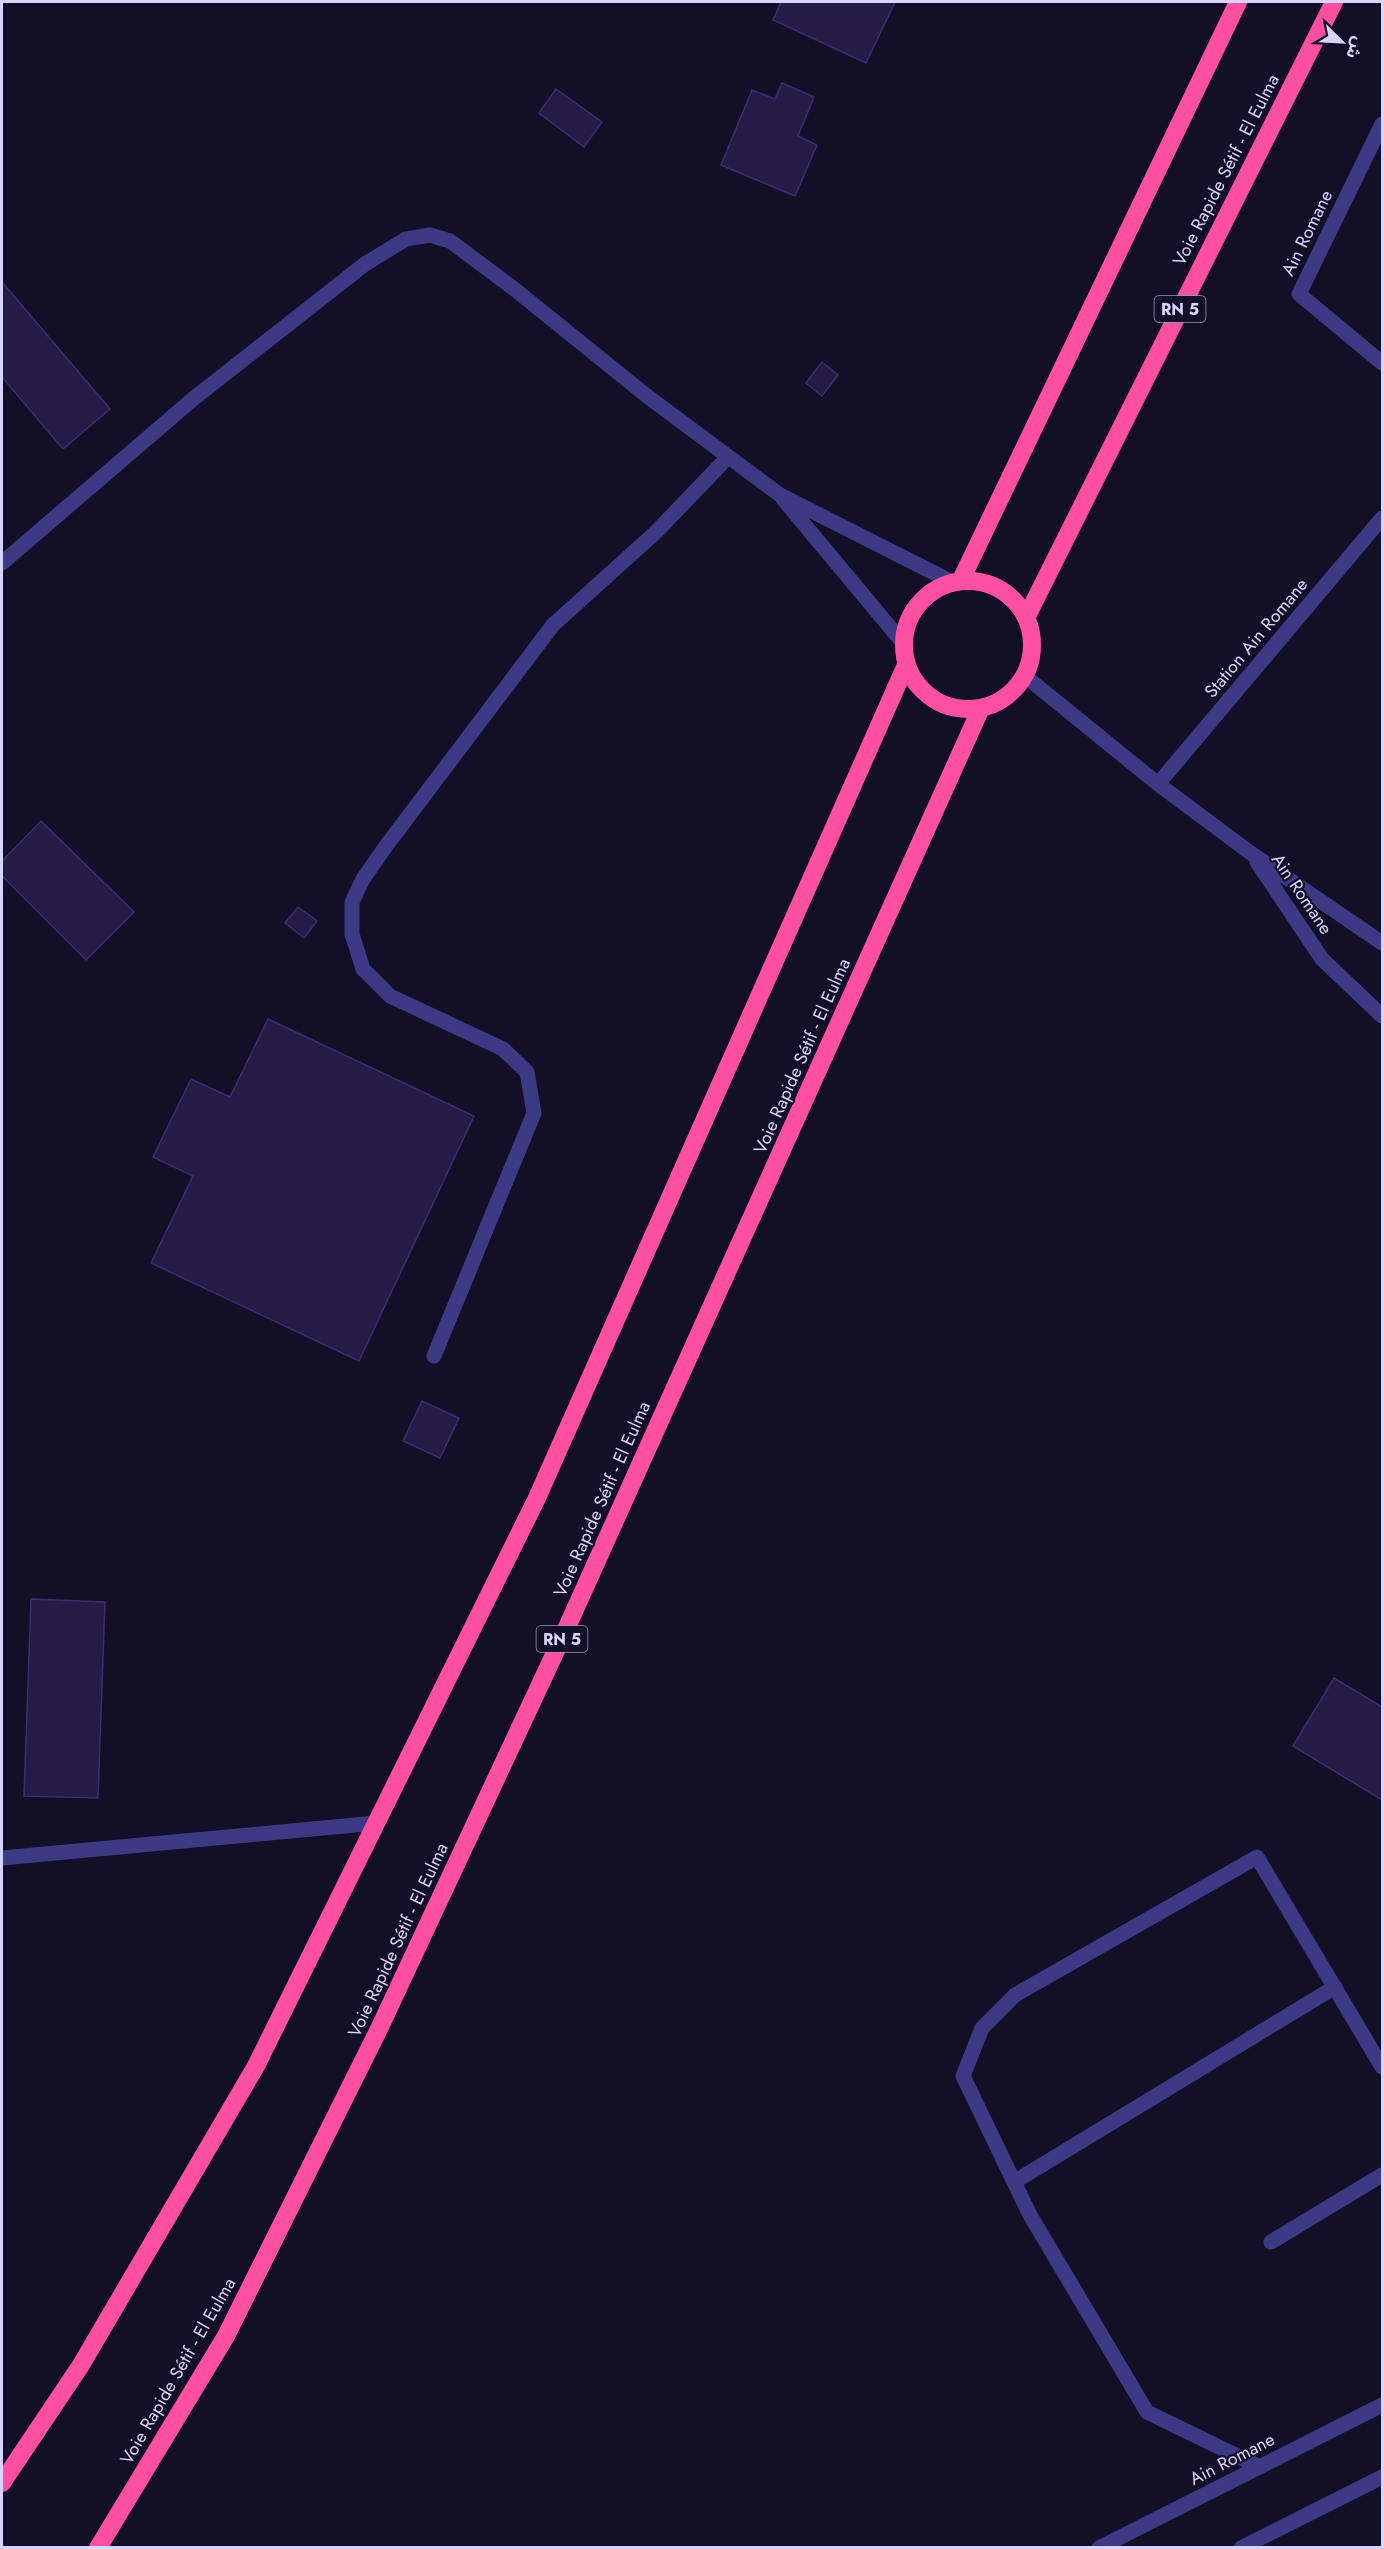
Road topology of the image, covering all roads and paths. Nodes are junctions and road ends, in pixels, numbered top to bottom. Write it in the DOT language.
graph roads {
  1 [pos="1238,2"];
  2 [pos="1334,2"];
  3 [pos="1383,124"];
  4 [pos="1383,363"];
  5 [pos="728,457"];
  6 [pos="780,495"];
  7 [pos="1383,518"];
  8 [pos="2,563"];
  9 [pos="956,581"];
  10 [pos="1027,616"];
  11 [pos="903,644"];
  12 [pos="906,665"];
  13 [pos="1025,676"];
  14 [pos="981,708"];
  15 [pos="1158,784"];
  16 [pos="1252,854"];
  17 [pos="1383,943"];
  18 [pos="1383,1016"];
  19 [pos="434,1356"];
  20 [pos="376,1823"];
  21 [pos="2,1857"];
  22 [pos="1335,1987"];
  23 [pos="1383,2067"];
  24 [pos="1383,2175"];
  25 [pos="1014,2182"];
  26 [pos="1271,2242"];
  27 [pos="1383,2405"];
  28 [pos="1260,2467"];
  29 [pos="1383,2477"];
  30 [pos="2,2483"];
  31 [pos="98,2547"];
  32 [pos="1099,2547"];
  33 [pos="1241,2547"];
  1 -- 9 [label="highway"];
  2 -- 10 [label="highway, Voie Rapide Sétif - El Eulma / RN 5"];
  3 -- 4 [label="street, Ain Romane"];
  5 -- 6 [label="street"];
  5 -- 8 [label="street"];
  5 -- 19 [label="street"];
  6 -- 9 [label="street"];
  6 -- 11 [label="street"];
  7 -- 15 [label="street, Station Ain Romane"];
  9 -- 10 [label="highway"];
  9 -- 11 [label="highway"];
  10 -- 13 [label="highway"];
  11 -- 12 [label="highway"];
  12 -- 14 [label="highway"];
  12 -- 20 [label="highway"];
  13 -- 14 [label="highway"];
  13 -- 15 [label="street"];
  14 -- 31 [label="highway, Voie Rapide Sétif - El Eulma / RN 5"];
  15 -- 16 [label="street"];
  16 -- 17 [label="street, Ain Romane"];
  16 -- 18 [label="street, Ain Romane"];
  20 -- 21 [label="street"];
  20 -- 30 [label="highway"];
  22 -- 23 [label="street"];
  22 -- 25 [label="street"];
  22 -- 25 [label="street"];
  24 -- 26 [label="street"];
  25 -- 28 [label="street"];
  27 -- 28 [label="street, Ain Romane"];
  28 -- 32 [label="street, Ain Romane"];
  29 -- 33 [label="street"];
}
